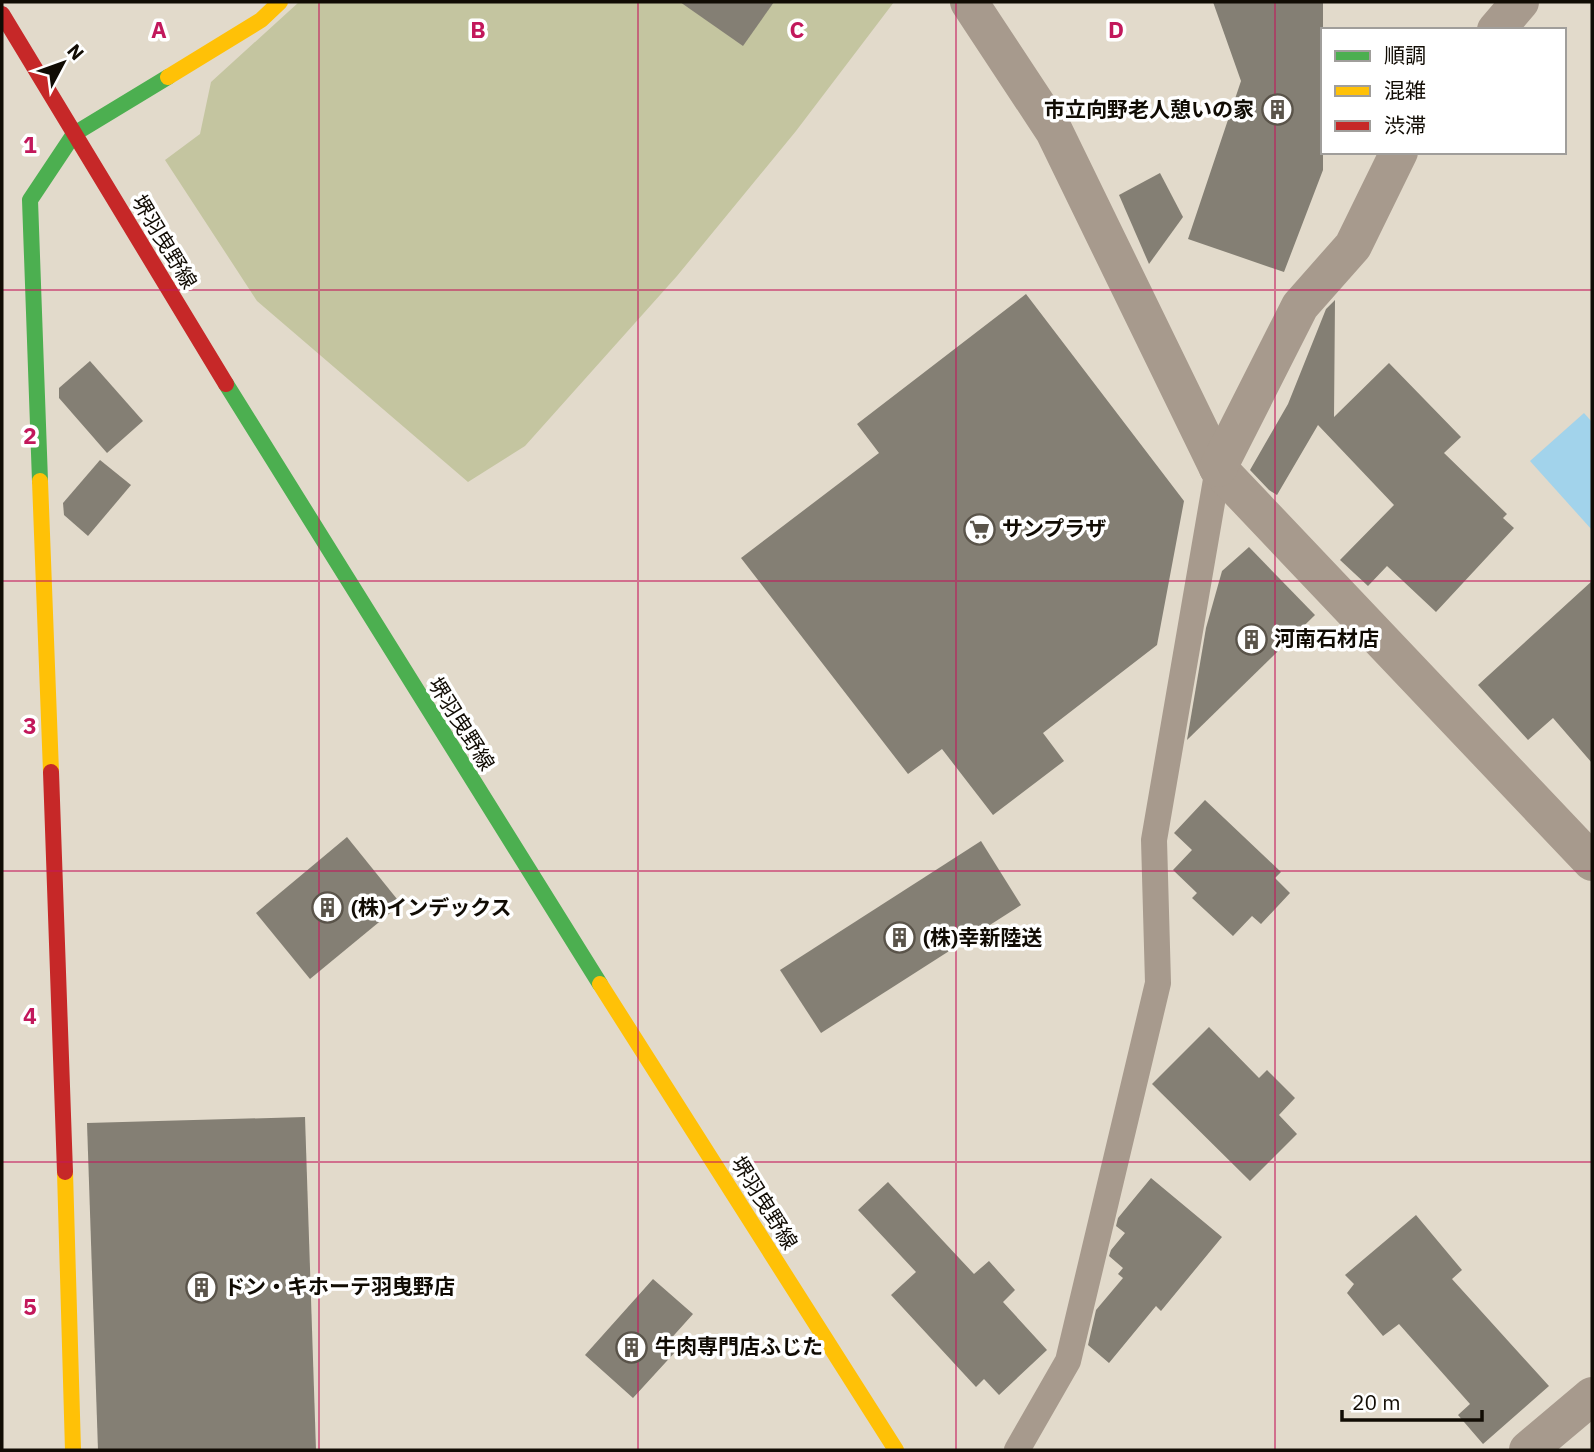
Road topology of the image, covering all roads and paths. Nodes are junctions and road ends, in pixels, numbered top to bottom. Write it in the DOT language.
graph roads {
  1 [pos="280,2"];
  2 [pos="970,2"];
  3 [pos="1520,2"];
  4 [pos="2,14"];
  5 [pos="997,19"];
  6 [pos="1498,28"];
  7 [pos="74,134"];
  8 [pos="1398,154"];
  9 [pos="1218,468"];
  10 [pos="1592,862"];
  11 [pos="1592,1396"];
  12 [pos="73,1450"];
  13 [pos="896,1450"];
  14 [pos="1017,1450"];
  15 [pos="1528,1450"];
  1 -- 7 [label="main road"];
  2 -- 5 [label="street"];
  3 -- 6 [label="street"];
  4 -- 7 [label="main road, 堺羽曳野線"];
  5 -- 9 [label="street"];
  7 -- 12 [label="main road"];
  7 -- 13 [label="main road, 堺羽曳野線"];
  8 -- 9 [label="street"];
  9 -- 10 [label="street"];
  9 -- 14 [label="lane"];
  11 -- 15 [label="street"];
}
